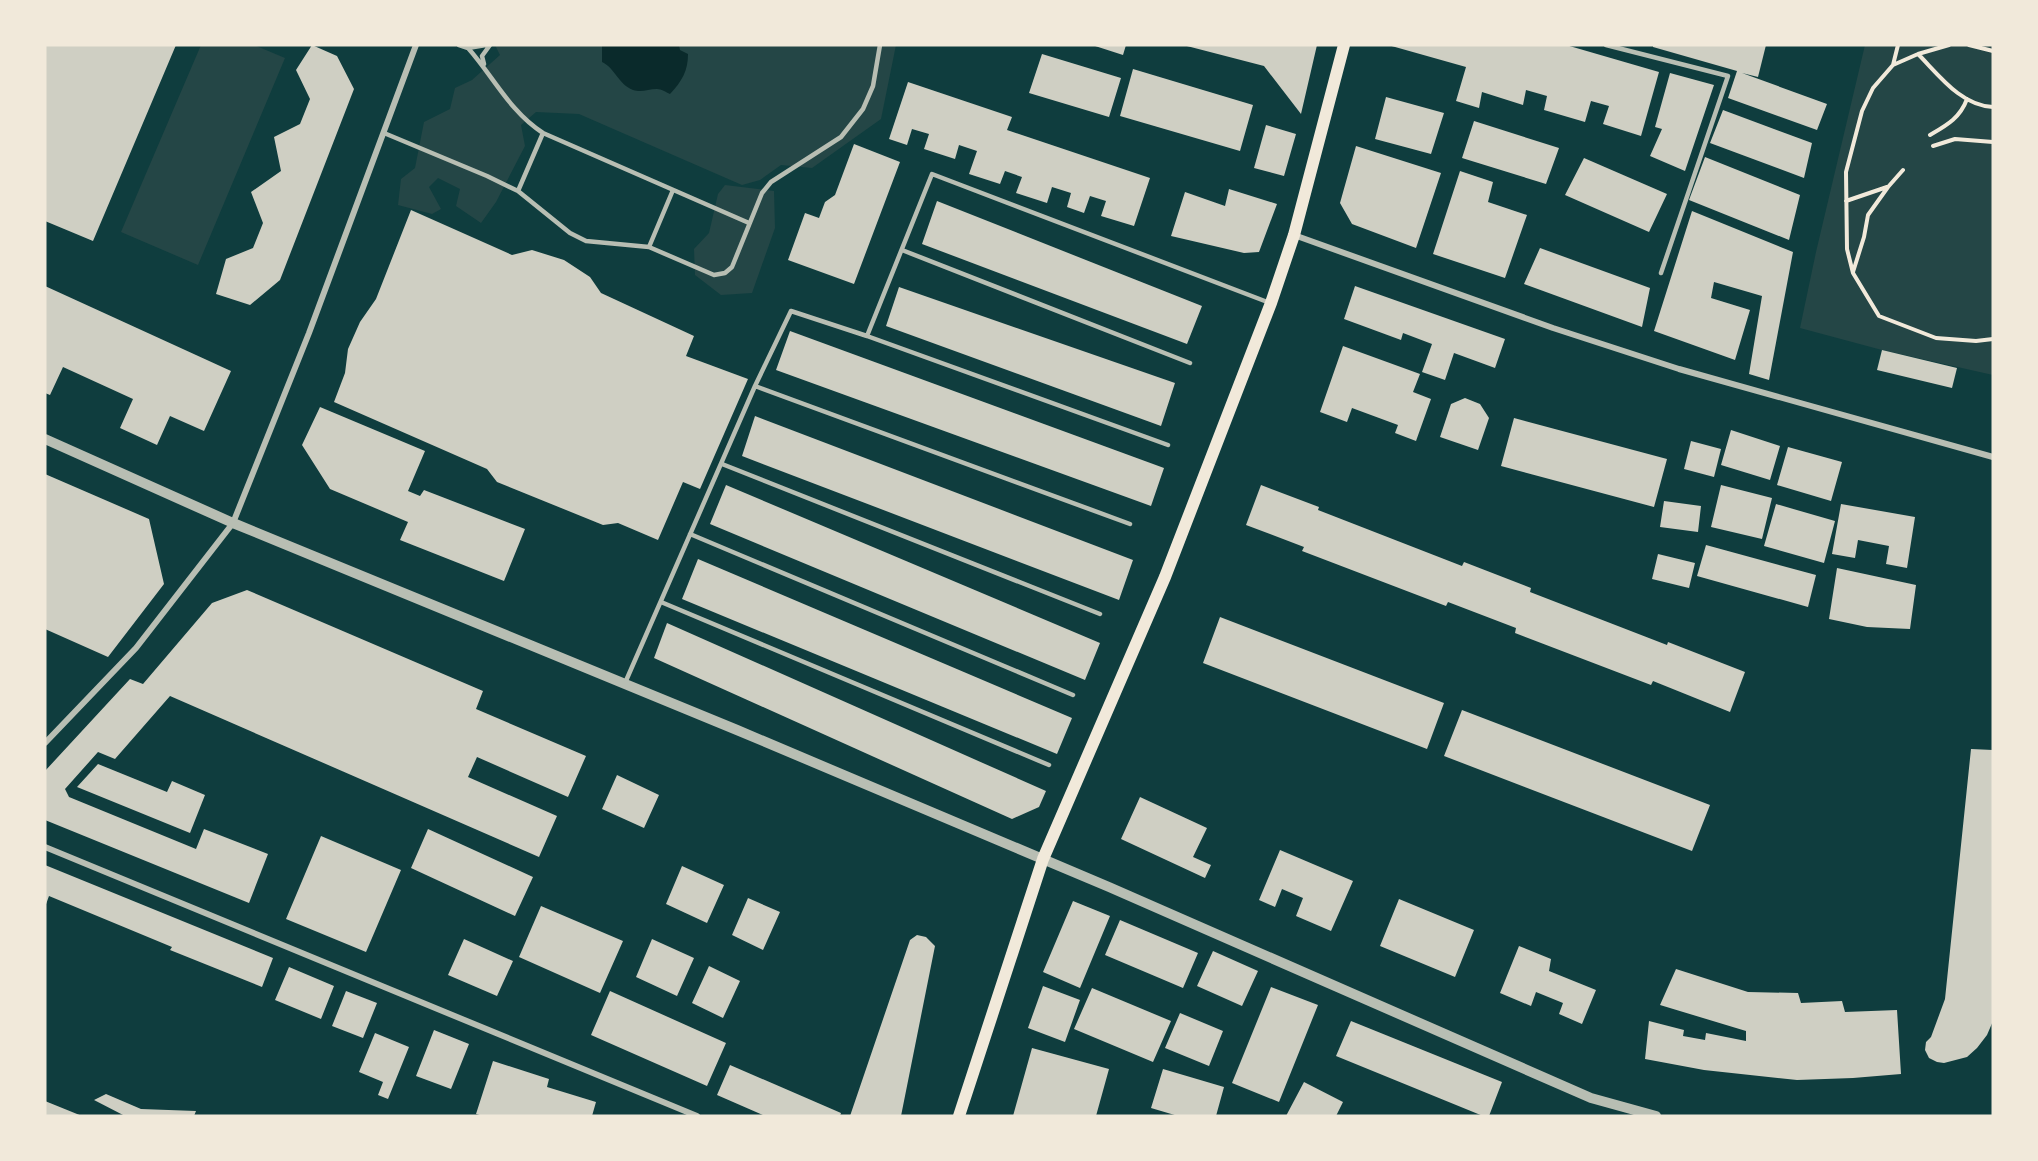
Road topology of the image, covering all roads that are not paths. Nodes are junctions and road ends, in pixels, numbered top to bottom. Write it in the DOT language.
graph roads {
  1 [pos="416,45"];
  2 [pos="459,45"];
  3 [pos="488,45"];
  4 [pos="880,45"];
  5 [pos="1344,45"];
  6 [pos="1606,45"];
  7 [pos="468,48"];
  8 [pos="485,68"];
  9 [pos="384,133"];
  10 [pos="543,133"];
  11 [pos="673,190"];
  12 [pos="518,191"];
  13 [pos="749,224"];
  14 [pos="1294,235"];
  15 [pos="649,247"];
  16 [pos="902,250"];
  17 [pos="1661,273"];
  18 [pos="1271,303"];
  19 [pos="867,336"];
  20 [pos="1190,363"];
  21 [pos="755,386"];
  22 [pos="45,439"];
  23 [pos="1168,445"];
  24 [pos="1993,456"];
  25 [pos="722,464"];
  26 [pos="233,523"];
  27 [pos="1130,524"];
  28 [pos="690,534"];
  29 [pos="661,602"];
  30 [pos="1100,614"];
  31 [pos="624,685"];
  32 [pos="1072,695"];
  33 [pos="45,743"];
  34 [pos="1049,765"];
  35 [pos="45,847"];
  36 [pos="1042,859"];
  37 [pos="698,1116"];
  38 [pos="959,1116"];
  39 [pos="1656,1116"];
  1 -- 9 [label="street"];
  2 -- 7 [label="lane"];
  3 -- 7 [label="lane"];
  3 -- 8 [label="lane"];
  4 -- 13 [label="lane"];
  5 -- 14 [label="main road"];
  6 -- 17 [label="lane"];
  7 -- 8 [label="lane"];
  8 -- 10 [label="lane"];
  9 -- 12 [label="lane"];
  9 -- 26 [label="street"];
  10 -- 11 [label="lane"];
  10 -- 12 [label="lane"];
  11 -- 13 [label="lane"];
  11 -- 15 [label="lane"];
  12 -- 15 [label="lane"];
  13 -- 15 [label="lane"];
  14 -- 18 [label="main road"];
  14 -- 24 [label="street"];
  16 -- 18 [label="lane"];
  16 -- 19 [label="lane"];
  16 -- 20 [label="lane"];
  18 -- 36 [label="main road"];
  19 -- 21 [label="lane"];
  19 -- 23 [label="lane"];
  21 -- 25 [label="lane"];
  21 -- 27 [label="lane"];
  22 -- 26 [label="street"];
  25 -- 28 [label="lane"];
  25 -- 30 [label="lane"];
  26 -- 31 [label="street"];
  26 -- 33 [label="street"];
  28 -- 29 [label="lane"];
  28 -- 32 [label="lane"];
  29 -- 31 [label="lane"];
  29 -- 34 [label="lane"];
  31 -- 36 [label="street"];
  35 -- 37 [label="street"];
  36 -- 38 [label="main road"];
  36 -- 39 [label="street"];
}
